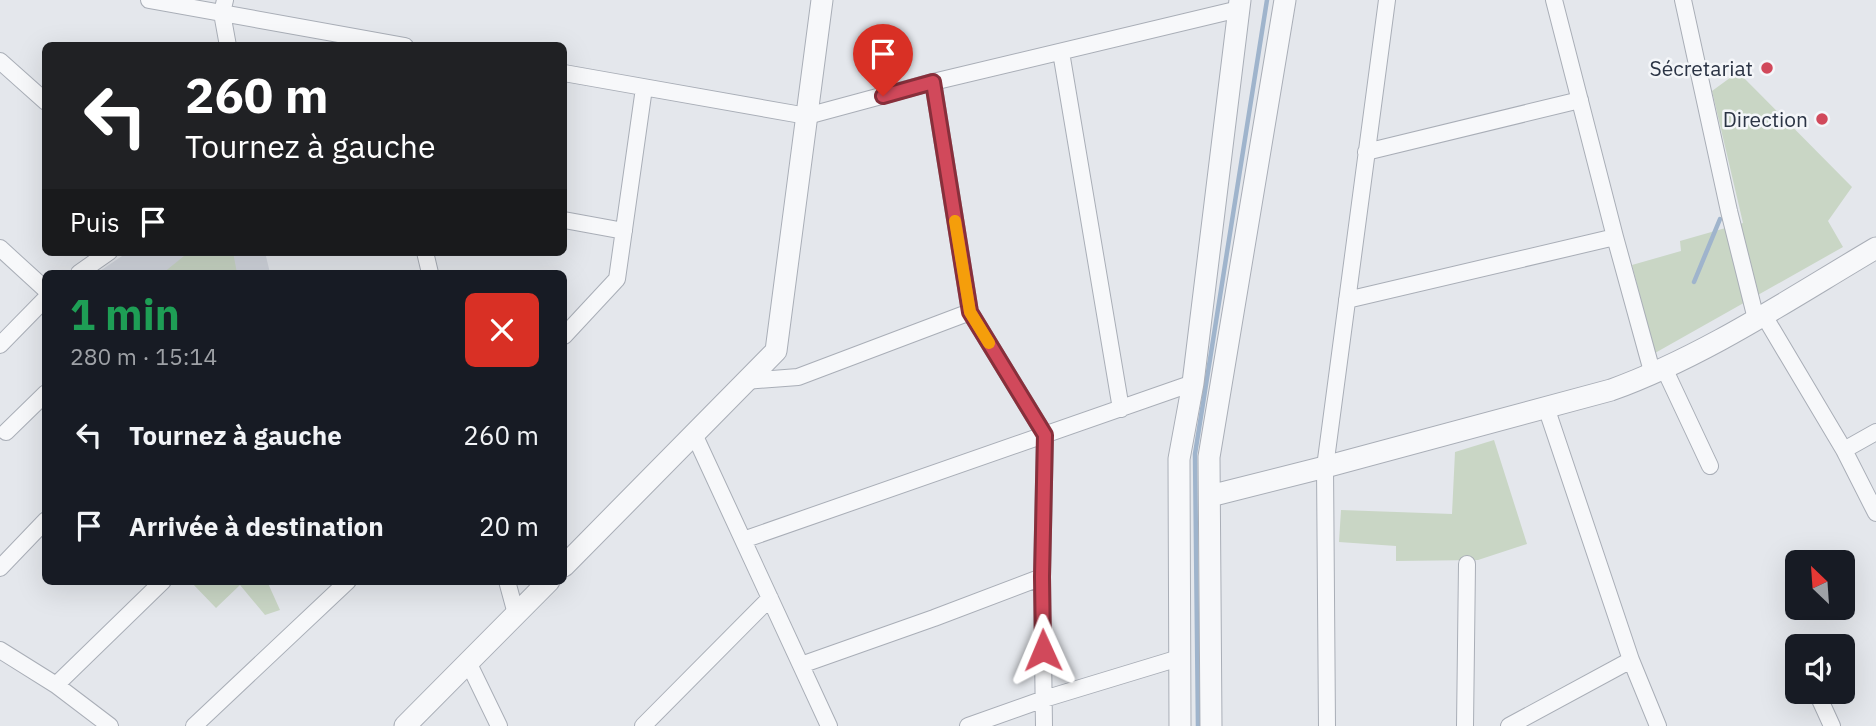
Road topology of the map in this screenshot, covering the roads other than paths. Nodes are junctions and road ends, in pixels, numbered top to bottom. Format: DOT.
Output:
graph roads {
  1 [pos="149,0"];
  2 [pos="822,0"];
  3 [pos="1387,0"];
  4 [pos="1554,0"];
  5 [pos="1683,0"];
  6 [pos="1288,1"];
  7 [pos="1239,4"];
  8 [pos="223,7"];
  9 [pos="227,42"];
  10 [pos="386,42"];
  11 [pos="1061,52"];
  12 [pos="0,61"];
  13 [pos="567,75"];
  14 [pos="933,82"];
  15 [pos="644,88"];
  16 [pos="42,98"];
  17 [pos="1580,100"];
  18 [pos="807,116"];
  19 [pos="1366,152"];
  20 [pos="567,221"];
  21 [pos="624,231"];
  22 [pos="1615,237"];
  23 [pos="0,248"];
  24 [pos="1876,248"];
  25 [pos="103,256"];
  26 [pos="83,270"];
  27 [pos="42,286"];
  28 [pos="1347,300"];
  29 [pos="42,302"];
  30 [pos="970,312"];
  31 [pos="1759,317"];
  32 [pos="567,333"];
  33 [pos="0,345"];
  34 [pos="1658,371"];
  35 [pos="745,381"];
  36 [pos="1194,383"];
  37 [pos="42,397"];
  38 [pos="1546,407"];
  39 [pos="1121,408"];
  40 [pos="6,432"];
  41 [pos="1876,432"];
  42 [pos="694,434"];
  43 [pos="1045,435"];
  44 [pos="1844,450"];
  45 [pos="1710,466"];
  46 [pos="1325,467"];
  47 [pos="1210,496"];
  48 [pos="1876,513"];
  49 [pos="42,524"];
  50 [pos="743,540"];
  51 [pos="567,563"];
  52 [pos="1468,564"];
  53 [pos="0,568"];
  54 [pos="1042,577"];
  55 [pos="159,585"];
  56 [pos="344,585"];
  57 [pos="508,585"];
  58 [pos="545,585"];
  59 [pos="770,598"];
  60 [pos="516,614"];
  61 [pos="0,650"];
  62 [pos="1179,658"];
  63 [pos="1631,660"];
  64 [pos="468,662"];
  65 [pos="801,665"];
  66 [pos="56,685"];
  67 [pos="1044,699"];
  68 [pos="1821,704"];
  69 [pos="110,726"];
  70 [pos="194,726"];
  71 [pos="405,726"];
  72 [pos="499,726"];
  73 [pos="643,726"];
  74 [pos="829,726"];
  75 [pos="968,726"];
  76 [pos="1044,726"];
  77 [pos="1180,726"];
  78 [pos="1211,726"];
  79 [pos="1327,726"];
  80 [pos="1465,726"];
  81 [pos="1509,726"];
  82 [pos="1658,726"];
  83 [pos="1832,726"];
  1 -- 8 [label="street"];
  2 -- 18 [label="street"];
  3 -- 19 [label="street"];
  4 -- 17 [label="street"];
  5 -- 31 [label="street"];
  6 -- 47 [label="street"];
  7 -- 11 [label="street"];
  7 -- 36 [label="street"];
  8 -- 9 [label="street"];
  8 -- 10 [label="street"];
  11 -- 14 [label="street"];
  11 -- 39 [label="street"];
  12 -- 16 [label="street"];
  13 -- 15 [label="street"];
  14 -- 18 [label="street"];
  14 -- 30 [label="street"];
  15 -- 18 [label="street"];
  15 -- 21 [label="street"];
  17 -- 19 [label="street"];
  17 -- 22 [label="street"];
  18 -- 35 [label="street"];
  19 -- 28 [label="street"];
  20 -- 21 [label="street"];
  21 -- 32 [label="street"];
  22 -- 28 [label="street"];
  22 -- 34 [label="street"];
  23 -- 27 [label="street"];
  24 -- 31 [label="street"];
  25 -- 26 [label="street"];
  28 -- 46 [label="street"];
  29 -- 33 [label="street"];
  30 -- 35 [label="street"];
  30 -- 43 [label="street"];
  31 -- 34 [label="street"];
  31 -- 44 [label="street"];
  34 -- 38 [label="street"];
  34 -- 45 [label="street"];
  35 -- 42 [label="street"];
  36 -- 39 [label="street"];
  36 -- 62 [label="street"];
  37 -- 40 [label="street"];
  38 -- 46 [label="street"];
  38 -- 63 [label="street"];
  39 -- 43 [label="street"];
  41 -- 44 [label="street"];
  42 -- 50 [label="street"];
  42 -- 51 [label="street"];
  43 -- 50 [label="street"];
  43 -- 54 [label="street"];
  44 -- 48 [label="street"];
  46 -- 47 [label="street"];
  46 -- 79 [label="street"];
  47 -- 78 [label="street"];
  49 -- 53 [label="street"];
  50 -- 59 [label="street"];
  52 -- 80 [label="street"];
  54 -- 65 [label="street"];
  54 -- 67 [label="street"];
  55 -- 66 [label="street"];
  56 -- 70 [label="street"];
  57 -- 60 [label="street"];
  58 -- 60 [label="street"];
  59 -- 65 [label="street"];
  59 -- 73 [label="street"];
  60 -- 64 [label="street"];
  61 -- 66 [label="street"];
  62 -- 67 [label="street"];
  62 -- 77 [label="street"];
  63 -- 81 [label="street"];
  63 -- 82 [label="street"];
  64 -- 71 [label="street"];
  64 -- 72 [label="street"];
  65 -- 74 [label="street"];
  66 -- 69 [label="street"];
  67 -- 75 [label="street"];
  67 -- 76 [label="street"];
  68 -- 83 [label="street"];
}
